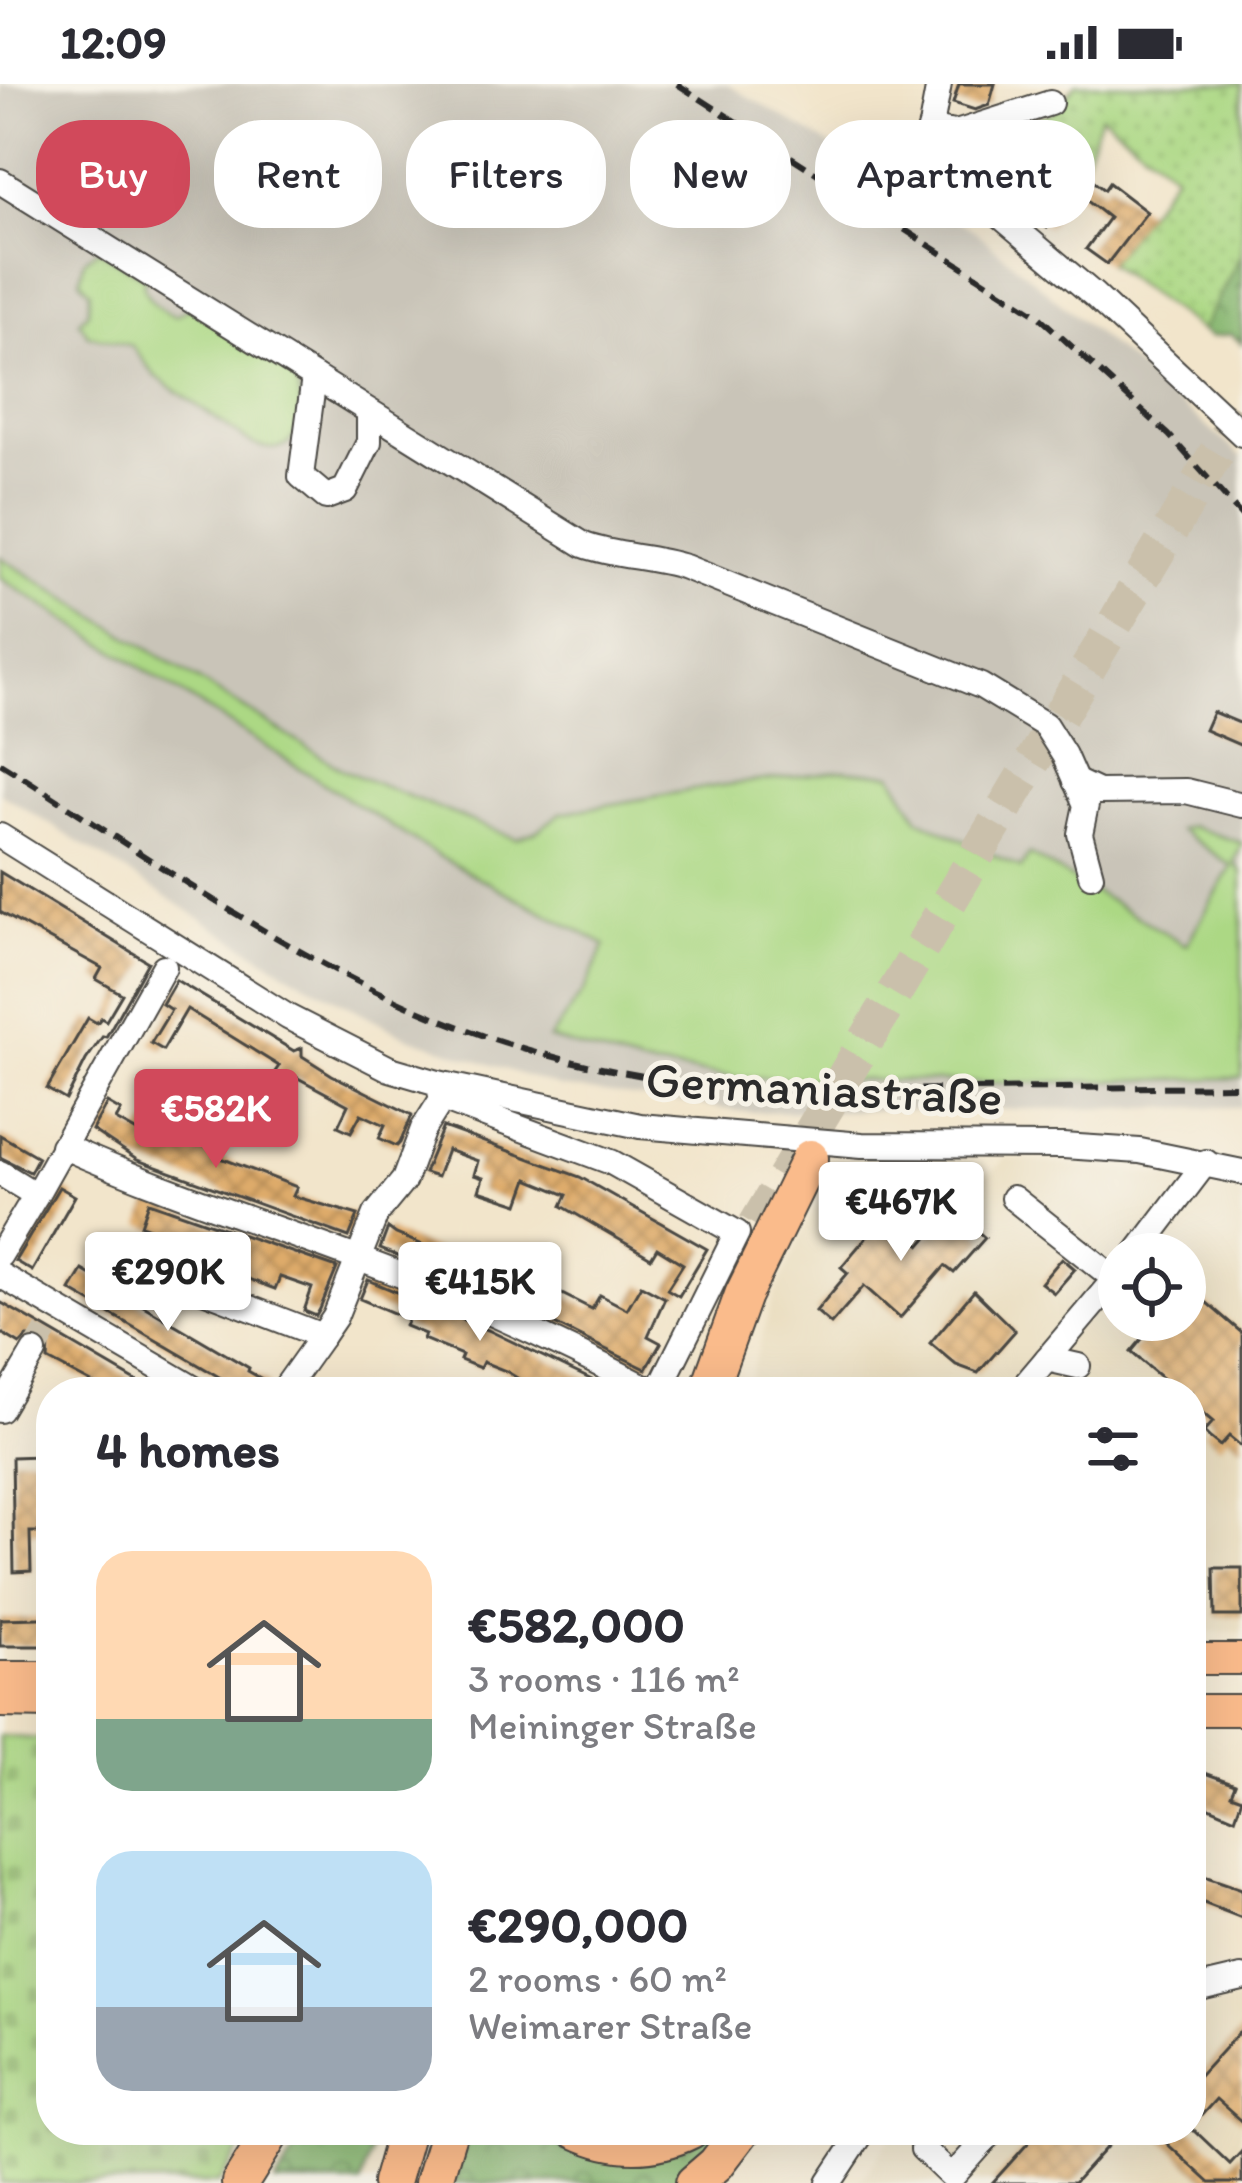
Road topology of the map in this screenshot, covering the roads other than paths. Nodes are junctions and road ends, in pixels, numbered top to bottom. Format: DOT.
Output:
graph roads {
  1 [pos="939,84"];
  2 [pos="1050,104"];
  3 [pos="933,120"];
  4 [pos="998,120"];
  5 [pos="0,182"];
  6 [pos="1015,228"];
  7 [pos="314,377"];
  8 [pos="369,412"];
  9 [pos="1242,434"];
  10 [pos="1075,781"];
  11 [pos="1242,805"];
  12 [pos="2,843"];
  13 [pos="1090,875"];
  14 [pos="164,967"];
  15 [pos="440,1091"];
  16 [pos="62,1146"];
  17 [pos="810,1158"];
  18 [pos="1206,1162"];
  19 [pos="1242,1172"];
  20 [pos="0,1173"];
  21 [pos="35,1195"];
  22 [pos="1013,1198"];
  23 [pos="1152,1233"];
  24 [pos="0,1256"];
  25 [pos="358,1259"];
  26 [pos="1098,1262"];
  27 [pos="0,1275"];
  28 [pos="185,1283"];
  29 [pos="1098,1299"];
  30 [pos="47,1331"];
  31 [pos="322,1336"];
  32 [pos="1047,1359"];
  33 [pos="1078,1366"];
  34 [pos="162,1377"];
  35 [pos="293,1377"];
  36 [pos="626,1377"];
  37 [pos="664,1377"];
  38 [pos="713,1377"];
  39 [pos="1032,1377"];
  40 [pos="0,1410"];
  41 [pos="1206,1659"];
  42 [pos="1242,1659"];
  43 [pos="36,1677"];
  44 [pos="0,1678"];
  45 [pos="0,1702"];
  46 [pos="36,1703"];
  47 [pos="1206,1710"];
  48 [pos="1242,1710"];
  49 [pos="1242,1978"];
  50 [pos="1206,1986"];
  51 [pos="264,2145"];
  52 [pos="285,2145"];
  53 [pos="402,2145"];
  54 [pos="444,2145"];
  55 [pos="731,2145"];
  56 [pos="854,2145"];
  57 [pos="870,2145"];
  58 [pos="923,2145"];
  59 [pos="981,2145"];
  60 [pos="877,2156"];
  61 [pos="240,2183"];
  62 [pos="262,2183"];
  63 [pos="391,2183"];
  64 [pos="433,2183"];
  65 [pos="694,2183"];
  66 [pos="829,2183"];
  1 -- 3 [label="street"];
  2 -- 4 [label="street"];
  5 -- 7 [label="street"];
  6 -- 9 [label="street"];
  7 -- 8 [label="street"];
  7 -- 8 [label="street"];
  8 -- 10 [label="street"];
  10 -- 11 [label="street"];
  10 -- 13 [label="street"];
  12 -- 15 [label="street, Germaniastraße"];
  14 -- 16 [label="street"];
  15 -- 18 [label="street, Germaniastraße"];
  15 -- 25 [label="street"];
  15 -- 37 [label="street, Germaniastraße"];
  16 -- 21 [label="street"];
  16 -- 25 [label="street"];
  17 -- 38 [label="highway"];
  18 -- 19 [label="street, Germaniastraße"];
  18 -- 23 [label="street"];
  20 -- 21 [label="street"];
  21 -- 24 [label="street"];
  22 -- 26 [label="street"];
  25 -- 31 [label="street"];
  25 -- 36 [label="street"];
  27 -- 30 [label="street"];
  28 -- 31 [label="street"];
  29 -- 32 [label="street"];
  30 -- 34 [label="street"];
  30 -- 40 [label="street"];
  31 -- 35 [label="street"];
  32 -- 33 [label="street"];
  32 -- 39 [label="street"];
  41 -- 42 [label="main road"];
  43 -- 44 [label="main road"];
  45 -- 46 [label="main road"];
  47 -- 48 [label="main road"];
  49 -- 50 [label="street"];
  51 -- 61 [label="highway"];
  52 -- 62 [label="highway"];
  53 -- 63 [label="highway"];
  54 -- 64 [label="highway"];
  55 -- 65 [label="highway"];
  56 -- 66 [label="street"];
  57 -- 60 [label="street"];
  58 -- 59 [label="street"];
}
